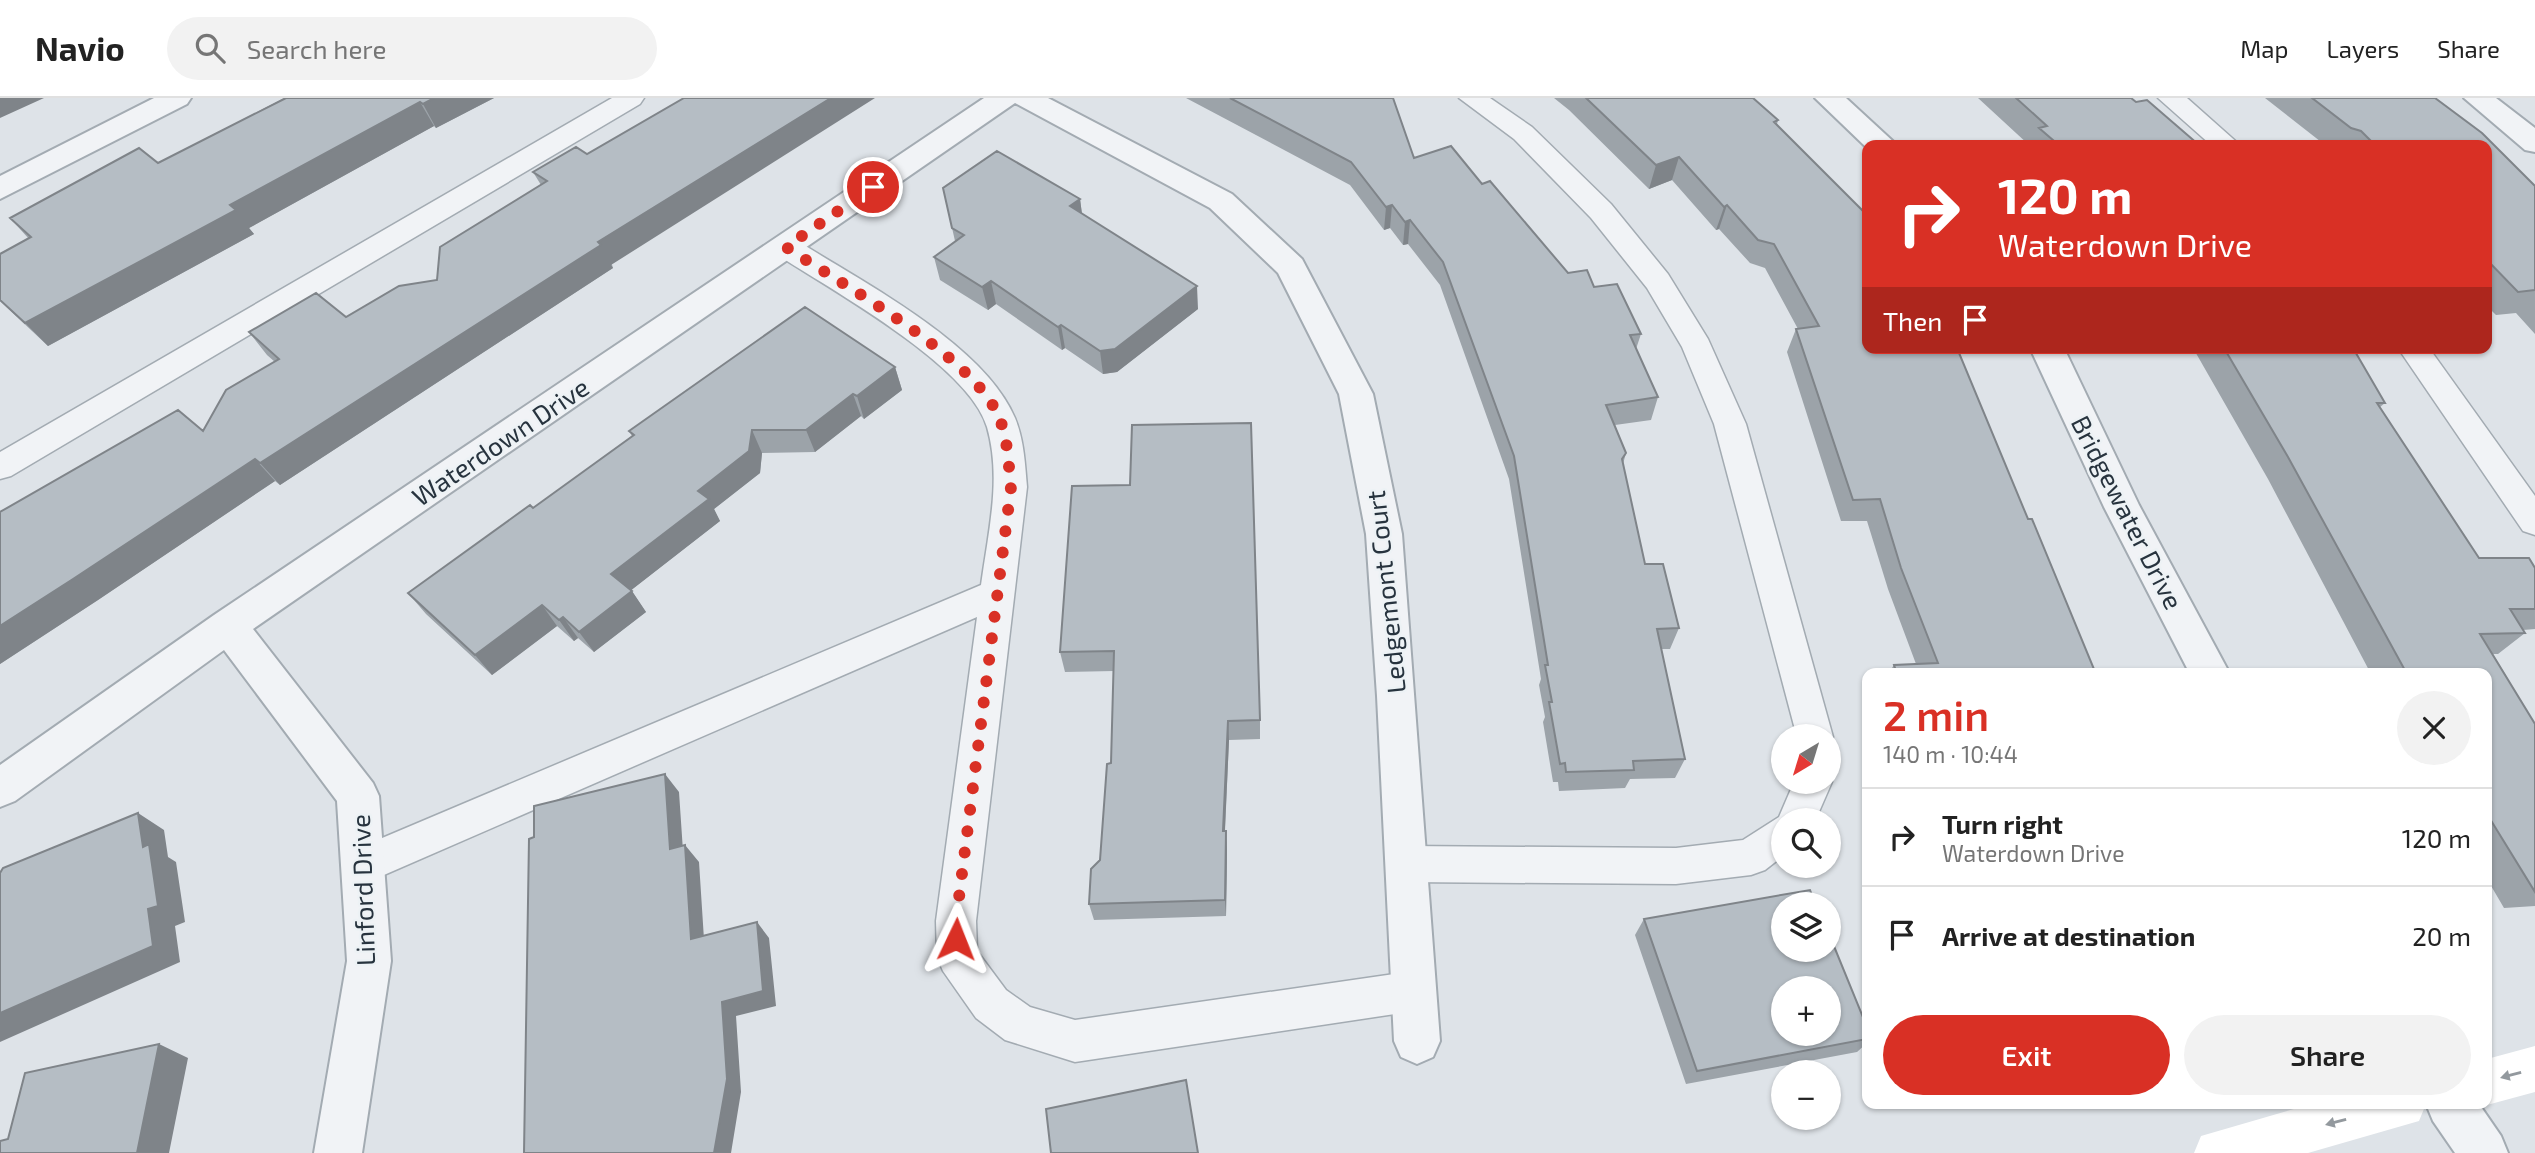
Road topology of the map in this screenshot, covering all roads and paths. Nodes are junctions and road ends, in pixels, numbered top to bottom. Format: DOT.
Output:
graph roads {
  1 [pos="177,98"];
  2 [pos="631,98"];
  3 [pos="1004,98"];
  4 [pos="1026,98"];
  5 [pos="1472,98"];
  6 [pos="1829,98"];
  7 [pos="2171,98"];
  8 [pos="2478,98"];
  9 [pos="1876,140"];
  10 [pos="2221,140"];
  11 [pos="2535,143"];
  12 [pos="0,188"];
  13 [pos="786,247"];
  14 [pos="2050,354"];
  15 [pos="2417,354"];
  16 [pos="0,467"];
  17 [pos="2535,522"];
  18 [pos="996,594"];
  19 [pos="228,626"];
  20 [pos="2207,668"];
  21 [pos="1811,724"];
  22 [pos="0,788"];
  23 [pos="1771,843"];
  24 [pos="1407,864"];
  25 [pos="362,865"];
  26 [pos="1415,991"];
  27 [pos="1417,1041"];
  28 [pos="2535,1069"];
  29 [pos="2492,1081"];
  30 [pos="2383,1109"];
  31 [pos="2454,1109"];
  32 [pos="338,1153"];
  33 [pos="2218,1153"];
  34 [pos="2484,1153"];
  1 -- 12 [label="street"];
  2 -- 16 [label="lane"];
  3 -- 13 [label="street, Waterdown Drive"];
  4 -- 24 [label="street, Ledgemont Court"];
  5 -- 21 [label="lane"];
  6 -- 9 [label="street"];
  7 -- 10 [label="lane"];
  8 -- 11 [label="street"];
  13 -- 18 [label="lane"];
  13 -- 19 [label="street, Waterdown Drive"];
  14 -- 20 [label="street, Bridgewater Drive"];
  15 -- 17 [label="lane"];
  18 -- 25 [label="lane"];
  18 -- 26 [label="lane"];
  19 -- 22 [label="street, Waterdown Drive"];
  19 -- 25 [label="street, Linford Drive"];
  23 -- 24 [label="lane"];
  24 -- 26 [label="street, Ledgemont Court"];
  25 -- 32 [label="street, Linford Drive"];
  26 -- 27 [label="street, Ledgemont Court"];
  28 -- 29 [label="main road, one-way"];
  30 -- 33 [label="main road, one-way"];
  31 -- 34 [label="street"];
}
